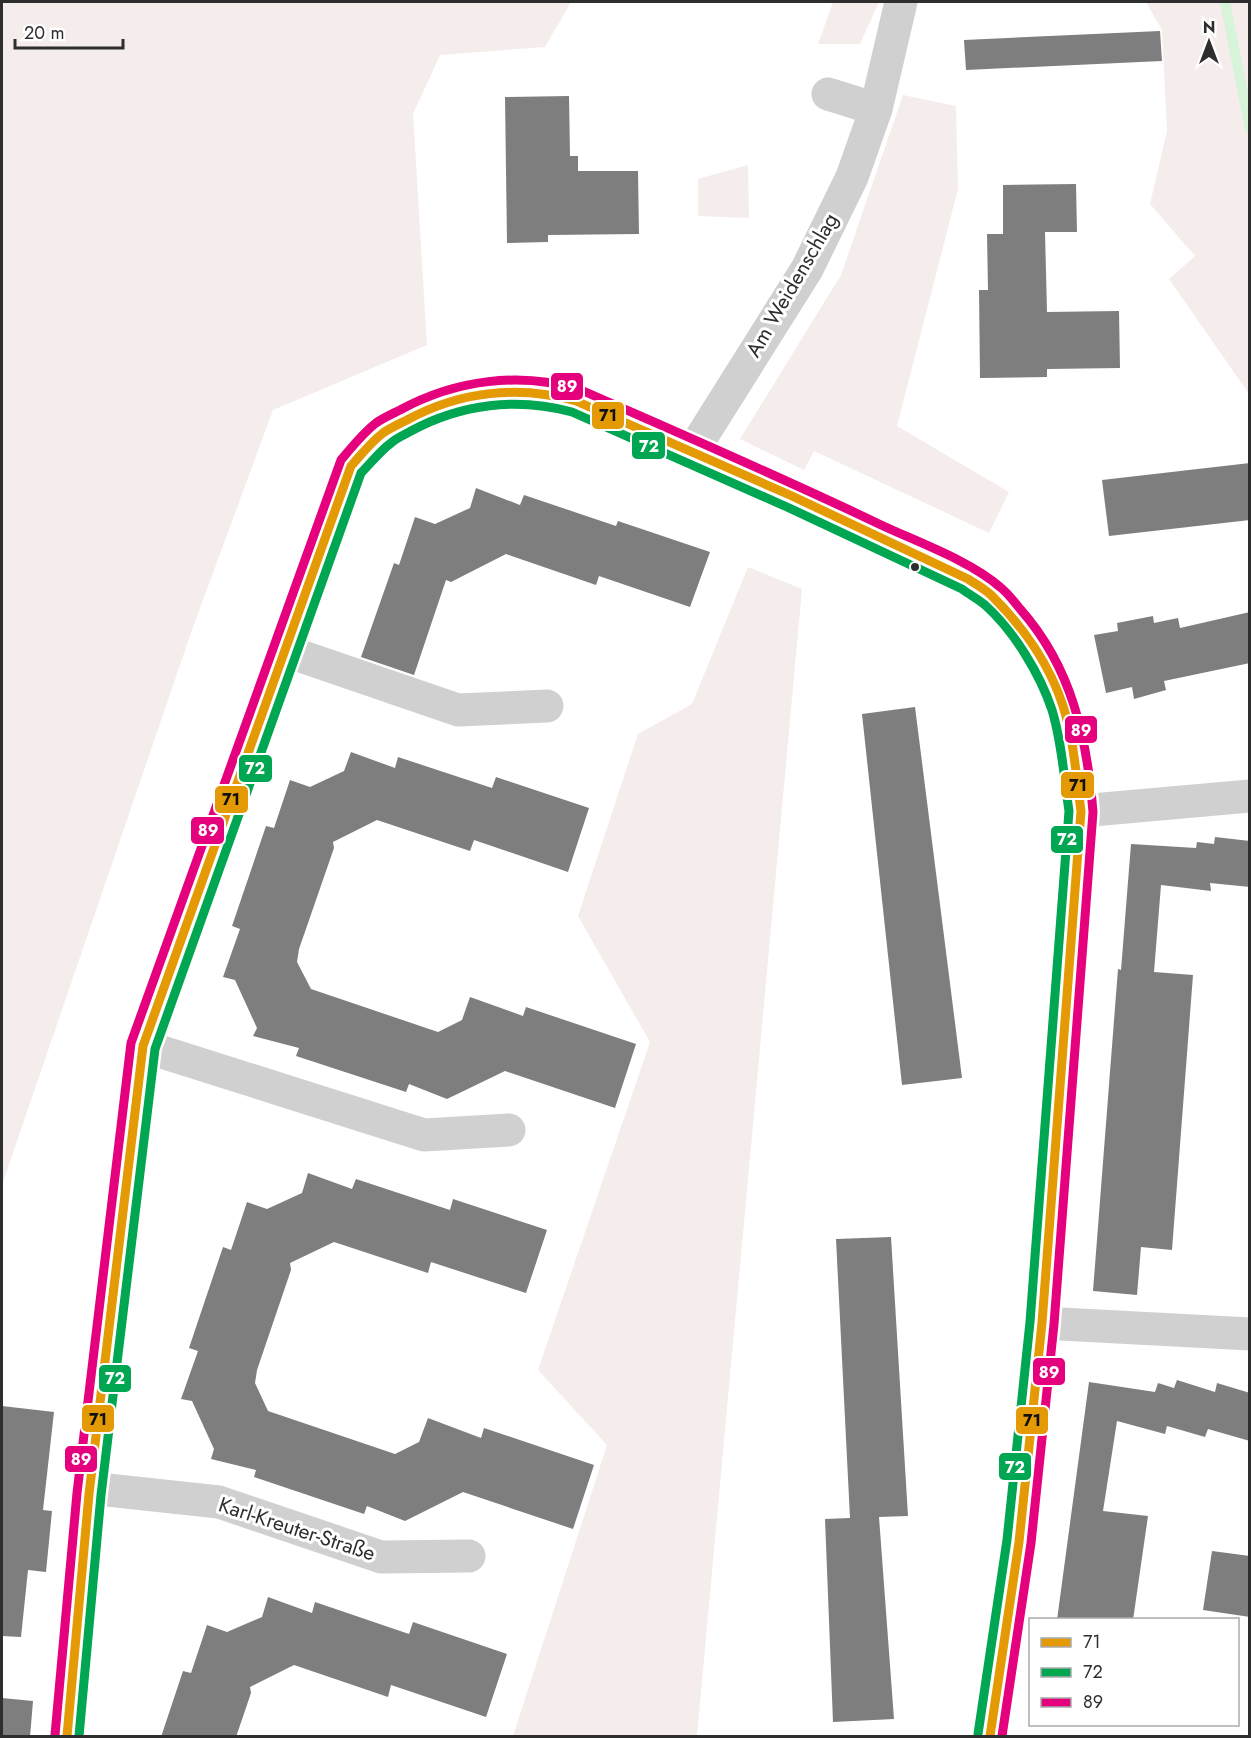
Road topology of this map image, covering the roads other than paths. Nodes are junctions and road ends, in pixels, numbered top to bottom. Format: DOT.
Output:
graph roads {
  1 [pos="902,2"];
  2 [pos="828,94"];
  3 [pos="880,95"];
  4 [pos="692,452"];
  5 [pos="283,650"];
  6 [pos="547,706"];
  7 [pos="1250,796"];
  8 [pos="1081,811"];
  9 [pos="143,1046"];
  10 [pos="509,1130"];
  11 [pos="1042,1323"];
  12 [pos="1250,1334"];
  13 [pos="89,1488"];
  14 [pos="469,1556"];
  15 [pos="67,1737"];
  16 [pos="990,1737"];
  1 -- 3 [label="street, Am Weidenschlag"];
  2 -- 3 [label="street"];
  3 -- 4 [label="street, Am Weidenschlag"];
  4 -- 5 [label="street"];
  4 -- 8 [label="street"];
  5 -- 6 [label="street"];
  5 -- 9 [label="street"];
  7 -- 8 [label="street"];
  8 -- 11 [label="street"];
  9 -- 10 [label="street"];
  9 -- 13 [label="street"];
  11 -- 12 [label="street"];
  11 -- 16 [label="street"];
  13 -- 14 [label="street, Karl-Kreuter-Straße"];
  13 -- 15 [label="street"];
}
